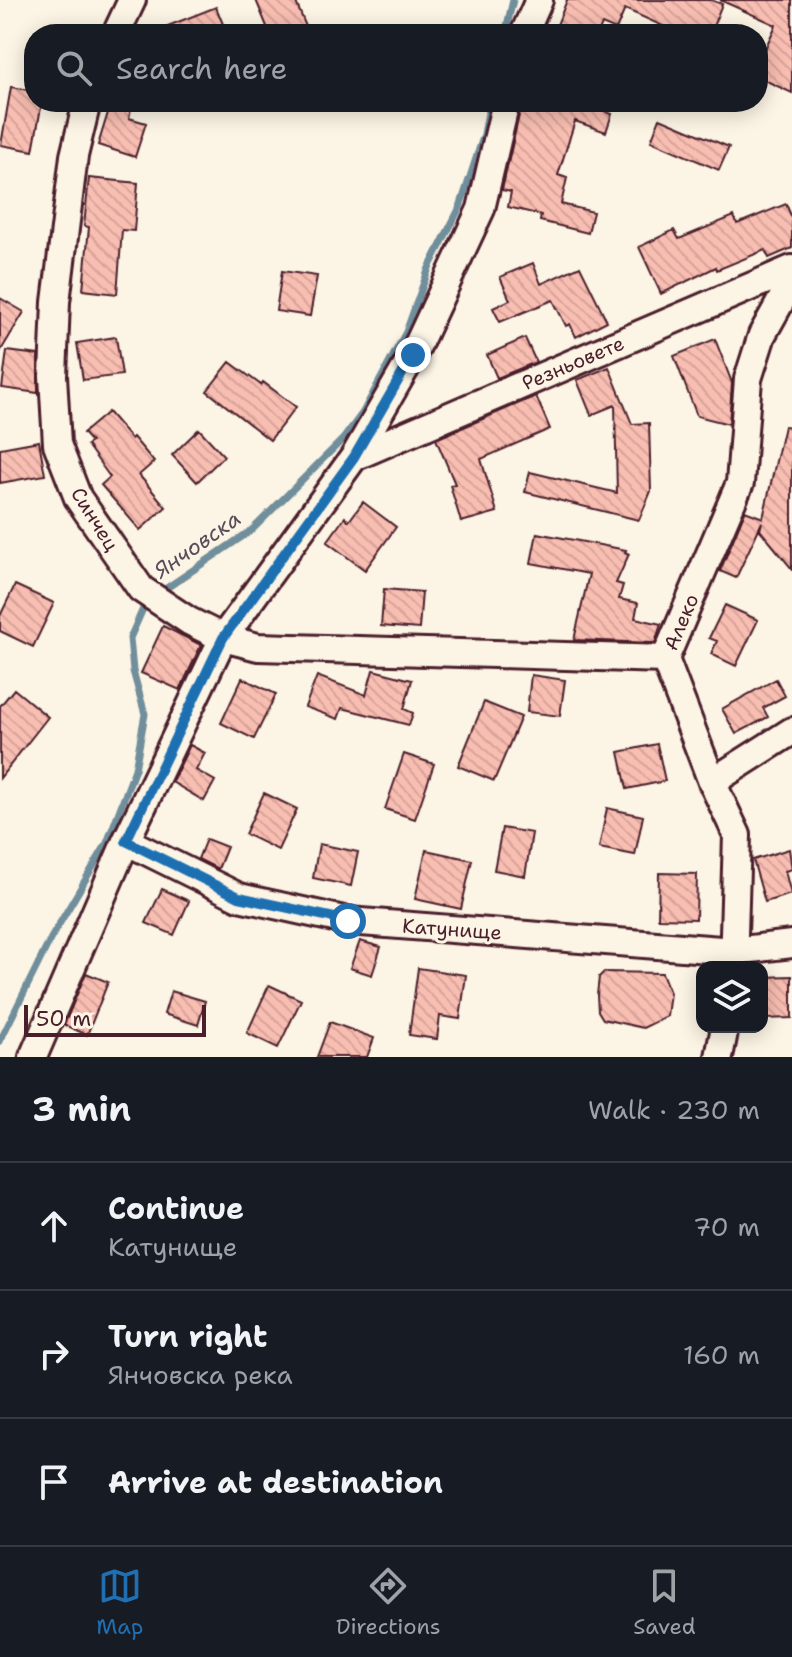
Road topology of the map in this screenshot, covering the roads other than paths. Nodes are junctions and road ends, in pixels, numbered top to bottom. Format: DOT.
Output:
graph roads {
  1 [pos="132,0"];
  2 [pos="539,0"];
  3 [pos="121,24"];
  4 [pos="528,24"];
  5 [pos="85,112"];
  6 [pos="504,112"];
  7 [pos="792,269"];
  8 [pos="792,281"];
  9 [pos="354,457"];
  10 [pos="223,638"];
  11 [pos="665,659"];
  12 [pos="792,731"];
  13 [pos="712,782"];
  14 [pos="126,841"];
  15 [pos="792,944"];
  16 [pos="734,959"];
  17 [pos="724,1033"];
  18 [pos="33,1057"];
  19 [pos="719,1057"];
  1 -- 3 [label="street"];
  2 -- 4 [label="street"];
  5 -- 10 [label="street, Синчец"];
  6 -- 9 [label="street"];
  7 -- 9 [label="street, Резньовете"];
  8 -- 11 [label="street, Алеко"];
  9 -- 10 [label="street"];
  10 -- 11 [label="street, Синчец"];
  10 -- 14 [label="street"];
  11 -- 13 [label="street, Алеко"];
  12 -- 13 [label="street"];
  13 -- 16 [label="street, Алеко"];
  14 -- 16 [label="street, Катунище"];
  14 -- 18 [label="street"];
  15 -- 16 [label="street, Катунище"];
  17 -- 19 [label="street"];
}
